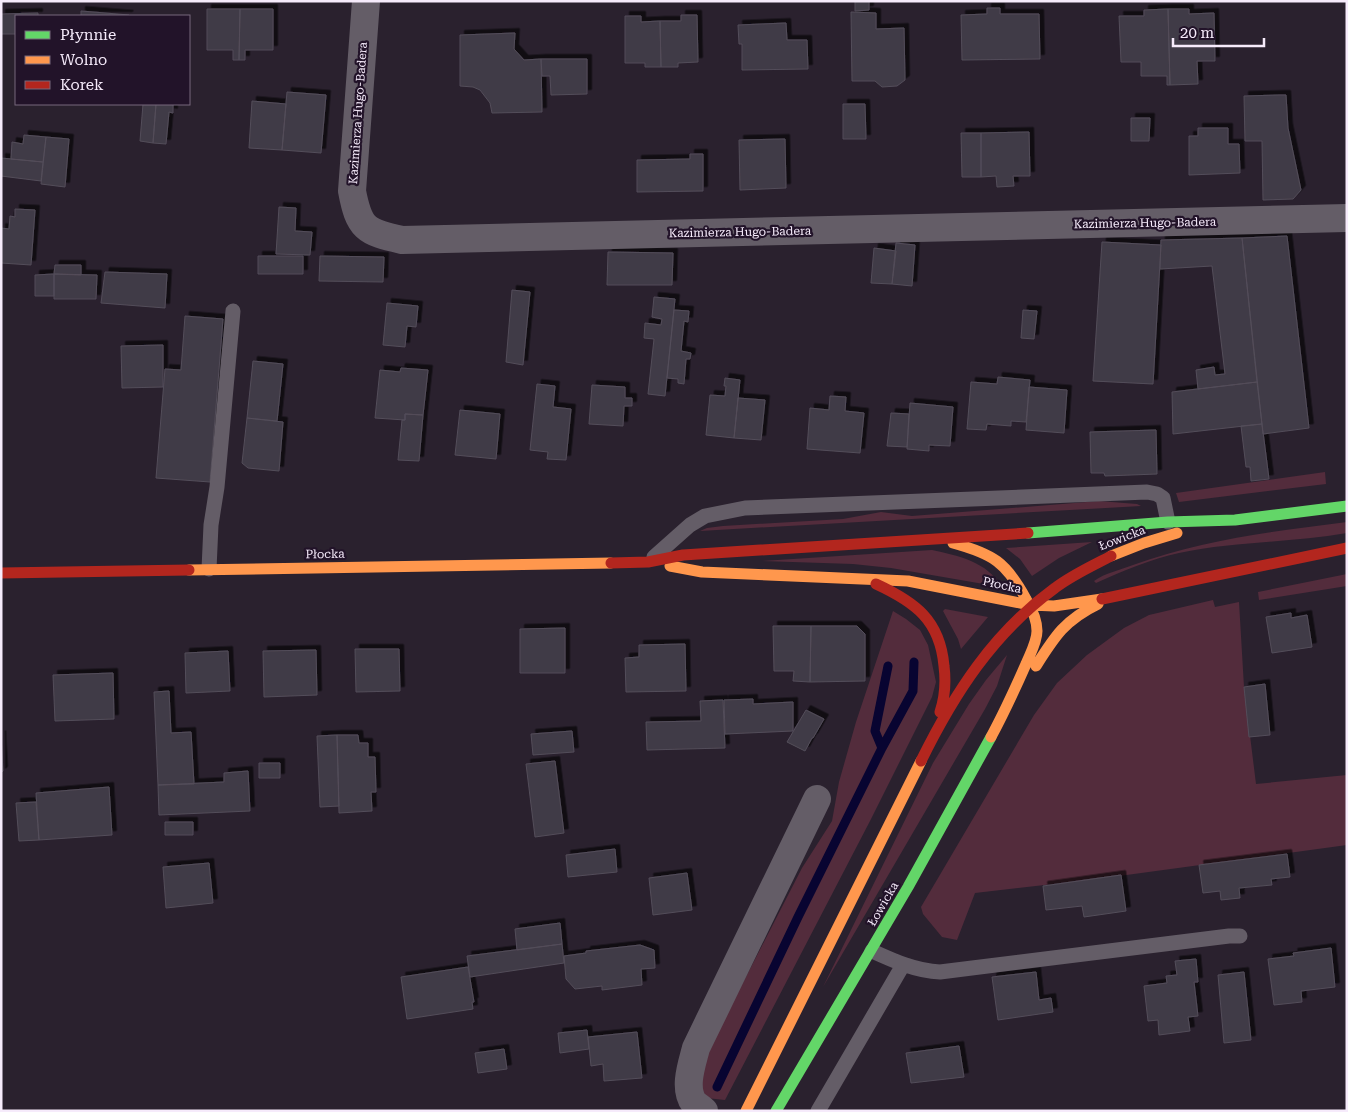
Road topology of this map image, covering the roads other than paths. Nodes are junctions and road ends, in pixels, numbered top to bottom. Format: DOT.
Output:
graph roads {
  1 [pos="366,1"];
  2 [pos="1347,218"];
  3 [pos="233,311"];
  4 [pos="1347,506"];
  5 [pos="1235,520"];
  6 [pos="1168,522"];
  7 [pos="928,539"];
  8 [pos="1347,548"];
  9 [pos="648,562"];
  10 [pos="209,569"];
  11 [pos="1,573"];
  12 [pos="865,580"];
  13 [pos="1115,597"];
  14 [pos="1030,605"];
  15 [pos="1007,707"];
  16 [pos="930,742"];
  17 [pos="817,799"];
  18 [pos="1240,936"];
  19 [pos="872,951"];
  20 [pos="903,964"];
  21 [pos="704,1111"];
  22 [pos="746,1111"];
  23 [pos="776,1111"];
  24 [pos="818,1111"];
  1 -- 2 [label="street, Kazimierza Hugo-Badera"];
  3 -- 10 [label="lane"];
  4 -- 5 [label="street, Płocka"];
  5 -- 6 [label="street, Płocka"];
  5 -- 14 [label="street, Łowicka"];
  6 -- 7 [label="street, Płocka"];
  6 -- 9 [label="lane"];
  7 -- 9 [label="street, Płocka"];
  7 -- 14 [label="street, Łowicka"];
  8 -- 13 [label="street, Płocka"];
  9 -- 10 [label="street, Płocka"];
  9 -- 12 [label="street, Płocka"];
  10 -- 11 [label="street, Płocka"];
  12 -- 14 [label="street, Płocka"];
  12 -- 16 [label="street, Łowicka"];
  13 -- 14 [label="street, Płocka"];
  13 -- 15 [label="street, Łowicka"];
  14 -- 15 [label="street, Łowicka"];
  14 -- 16 [label="street, Łowicka"];
  15 -- 19 [label="street, Łowicka"];
  16 -- 22 [label="street, Łowicka"];
  17 -- 21 [label="street"];
  18 -- 20 [label="lane"];
  19 -- 20 [label="lane"];
  19 -- 23 [label="street, Łowicka"];
  20 -- 24 [label="lane"];
}
